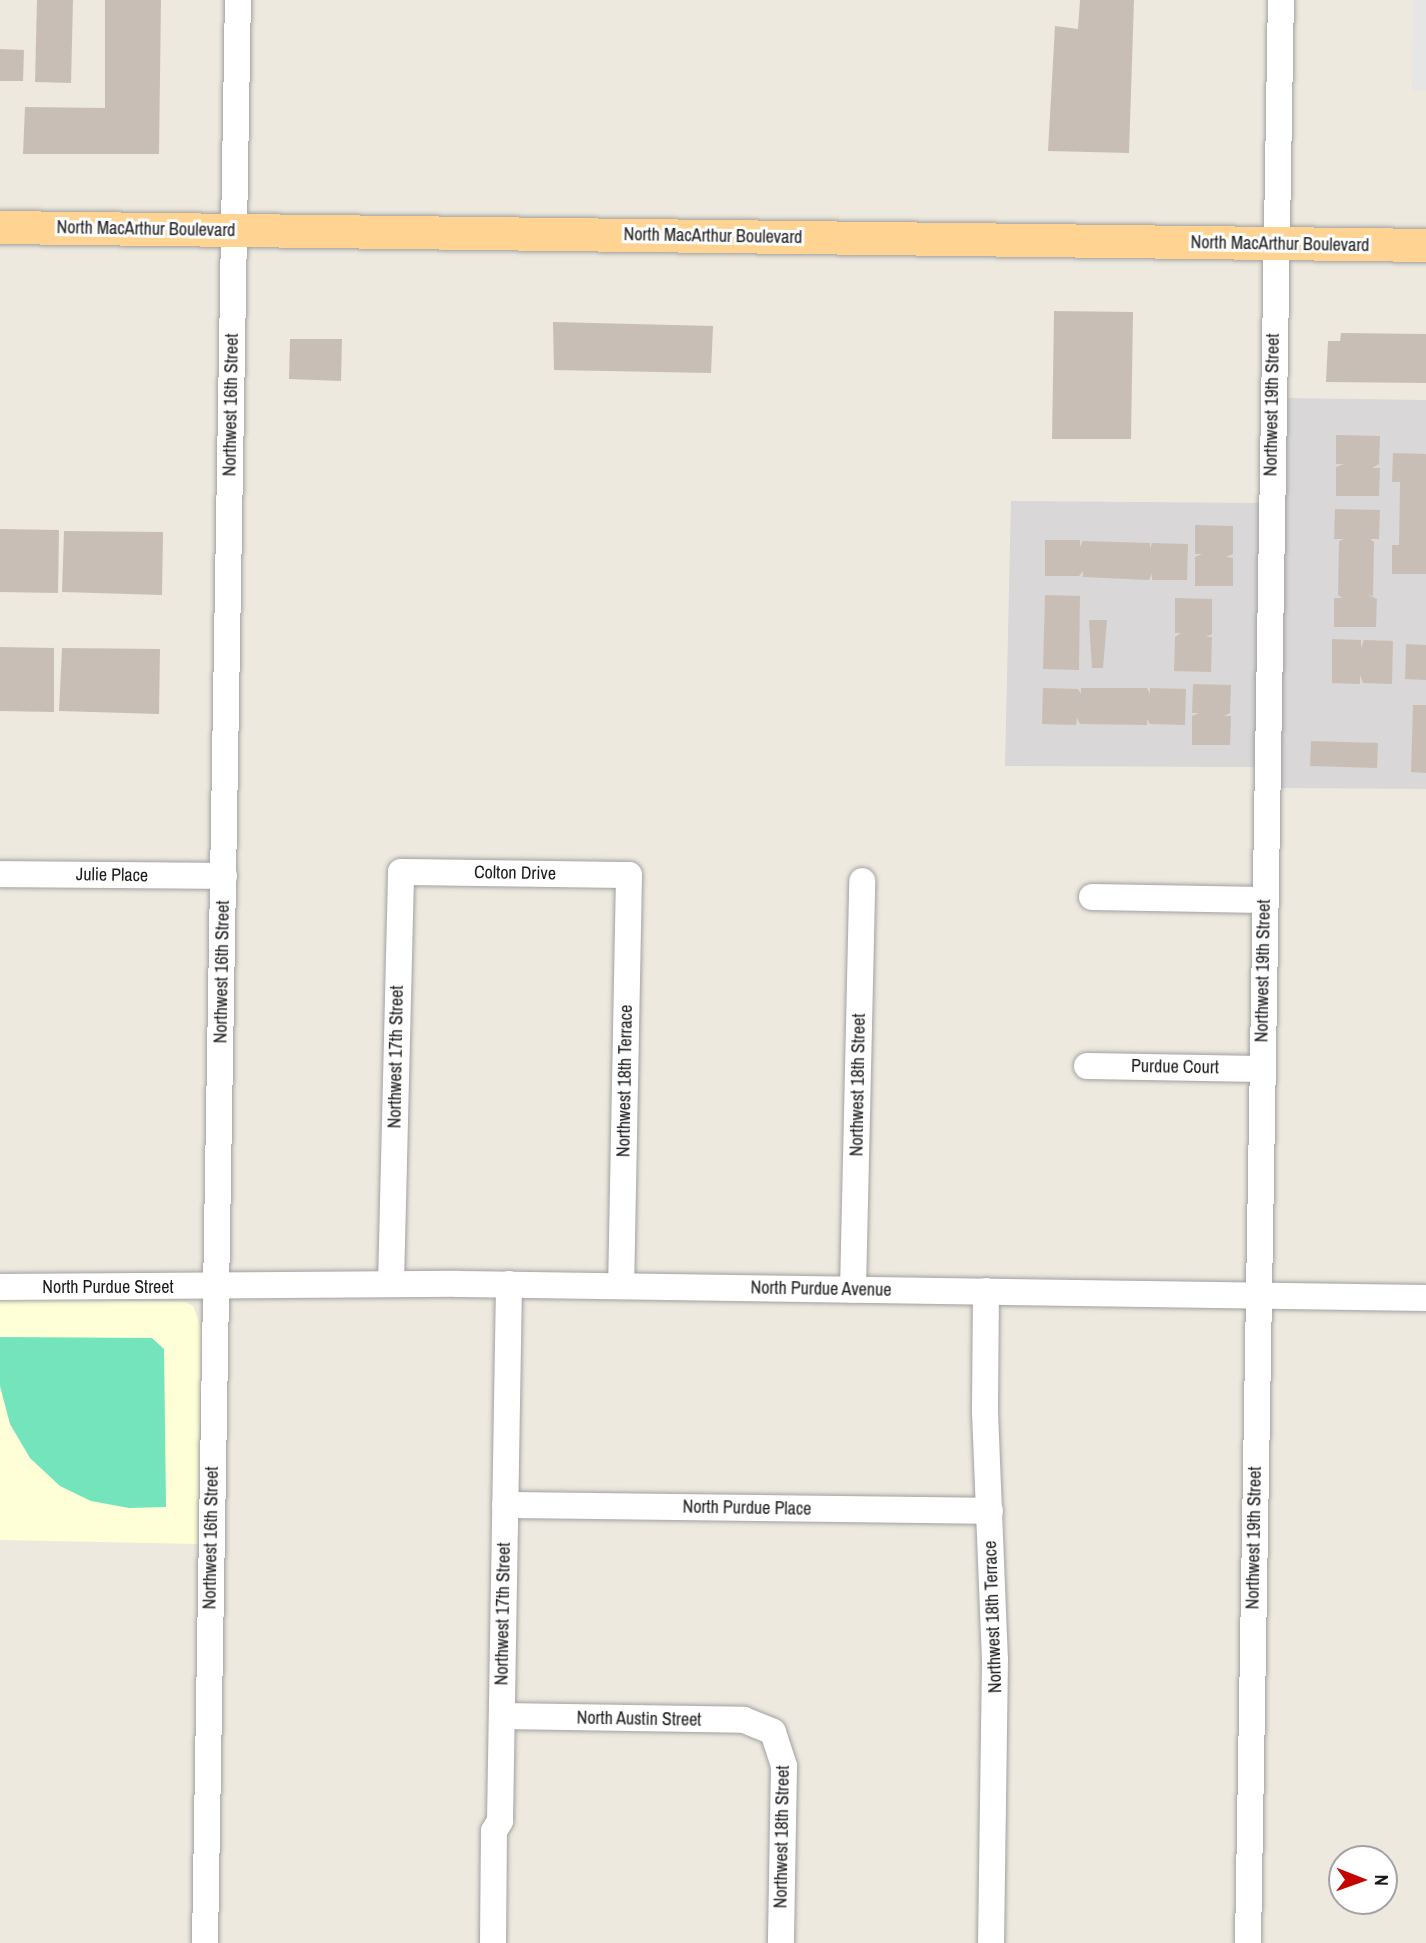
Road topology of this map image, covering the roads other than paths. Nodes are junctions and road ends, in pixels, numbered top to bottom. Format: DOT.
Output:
graph roads {
  1 [pos="237,0"];
  2 [pos="1281,0"];
  3 [pos="0,227"];
  4 [pos="233,230"];
  5 [pos="1274,243"];
  6 [pos="1426,245"];
  7 [pos="401,872"];
  8 [pos="0,874"];
  9 [pos="629,875"];
  10 [pos="224,876"];
  11 [pos="862,881"];
  12 [pos="1092,897"];
  13 [pos="1264,900"];
  14 [pos="1087,1066"];
  15 [pos="1262,1069"];
  16 [pos="391,1284"];
  17 [pos="509,1284"];
  18 [pos="216,1286"];
  19 [pos="621,1286"];
  20 [pos="0,1287"];
  21 [pos="853,1290"];
  22 [pos="986,1291"];
  23 [pos="1258,1295"];
  24 [pos="1426,1298"];
  25 [pos="505,1505"];
  26 [pos="989,1511"];
  27 [pos="502,1716"];
  28 [pos="774,1732"];
  29 [pos="205,1943"];
  30 [pos="493,1943"];
  31 [pos="781,1943"];
  32 [pos="991,1943"];
  33 [pos="1248,1943"];
  1 -- 4 [label="street, Northwest 16th Street"];
  2 -- 5 [label="street, Northwest 19th Street"];
  3 -- 4 [label="main road, North MacArthur Boulevard"];
  4 -- 5 [label="main road, North MacArthur Boulevard"];
  4 -- 10 [label="street, Northwest 16th Street"];
  5 -- 6 [label="main road, North MacArthur Boulevard"];
  5 -- 13 [label="street, Northwest 19th Street"];
  7 -- 9 [label="street, Colton Drive"];
  7 -- 16 [label="street, Northwest 17th Street"];
  8 -- 10 [label="street, Julie Place"];
  9 -- 19 [label="street, Northwest 18th Terrace"];
  10 -- 18 [label="street, Northwest 16th Street"];
  11 -- 21 [label="street, Northwest 18th Street"];
  12 -- 13 [label="street"];
  13 -- 15 [label="street, Northwest 19th Street"];
  14 -- 15 [label="street, Purdue Court"];
  15 -- 23 [label="street, Northwest 19th Street"];
  16 -- 17 [label="street, North Purdue Avenue"];
  16 -- 18 [label="street, North Purdue Avenue"];
  17 -- 19 [label="street, North Purdue Avenue"];
  17 -- 25 [label="street, Northwest 17th Street"];
  18 -- 20 [label="street, North Purdue Street"];
  18 -- 29 [label="street, Northwest 16th Street"];
  19 -- 21 [label="street, North Purdue Avenue"];
  21 -- 22 [label="street, North Purdue Avenue"];
  22 -- 23 [label="street, North Purdue Avenue"];
  22 -- 26 [label="street, Northwest 18th Terrace"];
  23 -- 24 [label="street, North Purdue Avenue"];
  23 -- 33 [label="street, Northwest 19th Street"];
  25 -- 26 [label="street, North Purdue Place"];
  25 -- 27 [label="street, Northwest 17th Street"];
  26 -- 32 [label="street, Northwest 18th Terrace"];
  27 -- 28 [label="street, North Austin Street"];
  27 -- 30 [label="street, Northwest 17th Street"];
  28 -- 31 [label="street, Northwest 18th Street"];
}
